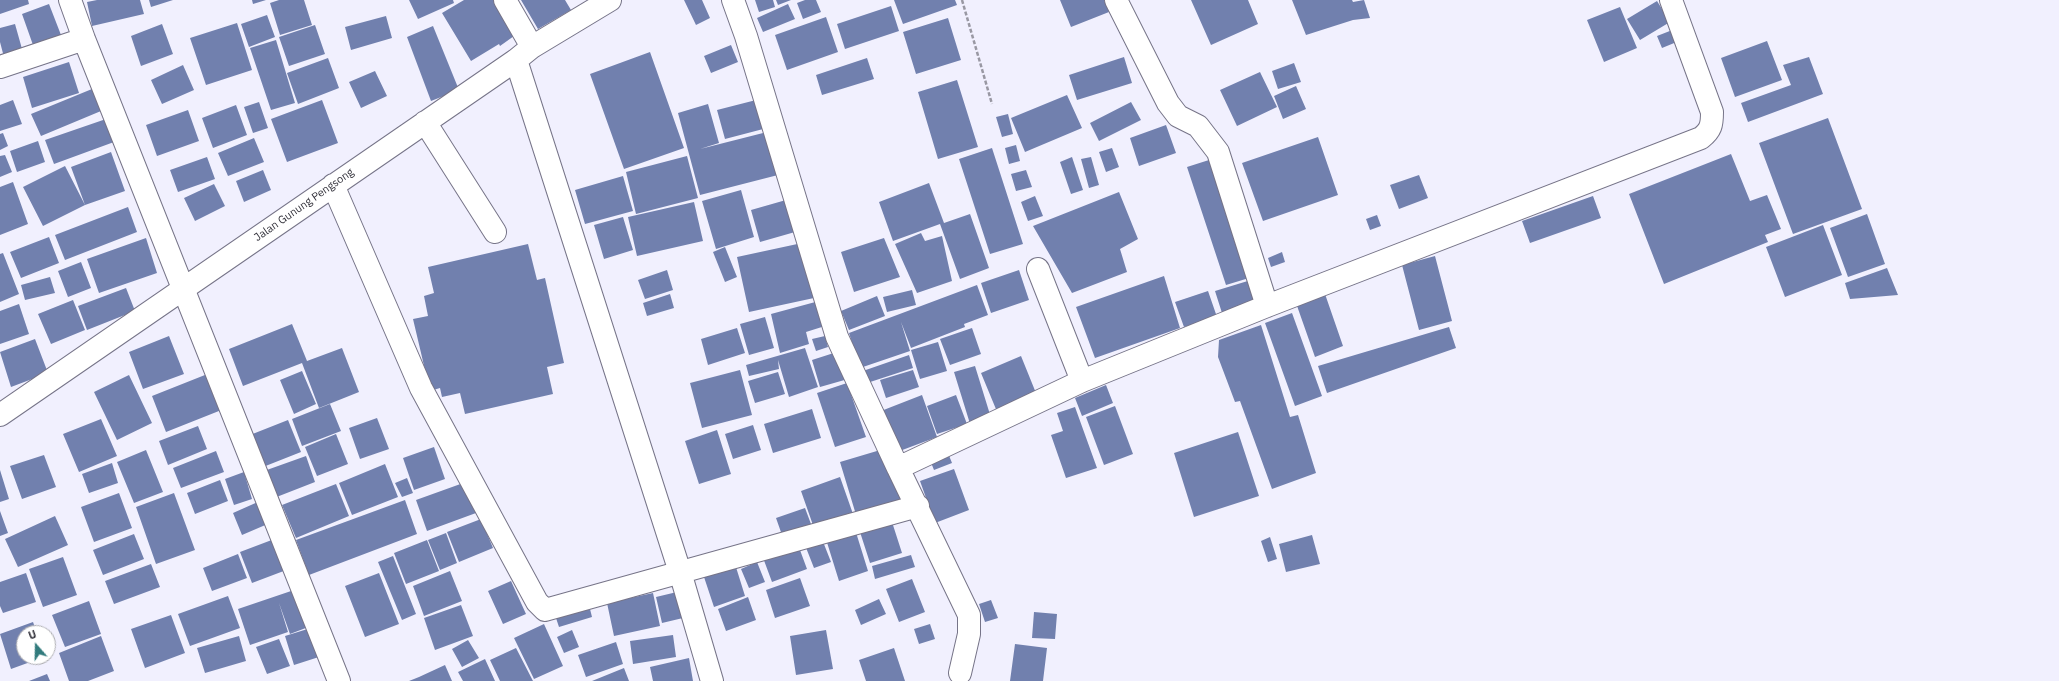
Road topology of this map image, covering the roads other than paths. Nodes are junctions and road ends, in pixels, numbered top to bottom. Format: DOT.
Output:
graph roads {
  1 [pos="70,0"];
  2 [pos="505,0"];
  3 [pos="610,0"];
  4 [pos="733,0"];
  5 [pos="1671,0"];
  6 [pos="1118,1"];
  7 [pos="84,39"];
  8 [pos="524,53"];
  9 [pos="0,67"];
  10 [pos="425,122"];
  11 [pos="333,185"];
  12 [pos="495,232"];
  13 [pos="1038,269"];
  14 [pos="184,289"];
  15 [pos="1267,306"];
  16 [pos="1082,381"];
  17 [pos="0,415"];
  18 [pos="898,468"];
  19 [pos="918,506"];
  20 [pos="680,572"];
  21 [pos="960,673"];
  22 [pos="339,681"];
  23 [pos="712,681"];
  1 -- 7 [label="street"];
  2 -- 8 [label="street"];
  3 -- 8 [label="street, Jalan Gunung Pengsong"];
  4 -- 18 [label="street"];
  5 -- 15 [label="street"];
  6 -- 15 [label="street"];
  7 -- 9 [label="street"];
  7 -- 14 [label="street"];
  8 -- 10 [label="street, Jalan Gunung Pengsong"];
  8 -- 20 [label="street"];
  10 -- 11 [label="street, Jalan Gunung Pengsong"];
  10 -- 12 [label="street"];
  11 -- 14 [label="street, Jalan Gunung Pengsong"];
  11 -- 20 [label="street"];
  13 -- 16 [label="street"];
  14 -- 17 [label="street, Jalan Gunung Pengsong"];
  14 -- 22 [label="street"];
  15 -- 16 [label="street"];
  16 -- 18 [label="street"];
  18 -- 19 [label="street"];
  19 -- 20 [label="street"];
  19 -- 21 [label="street"];
  20 -- 23 [label="street"];
}
